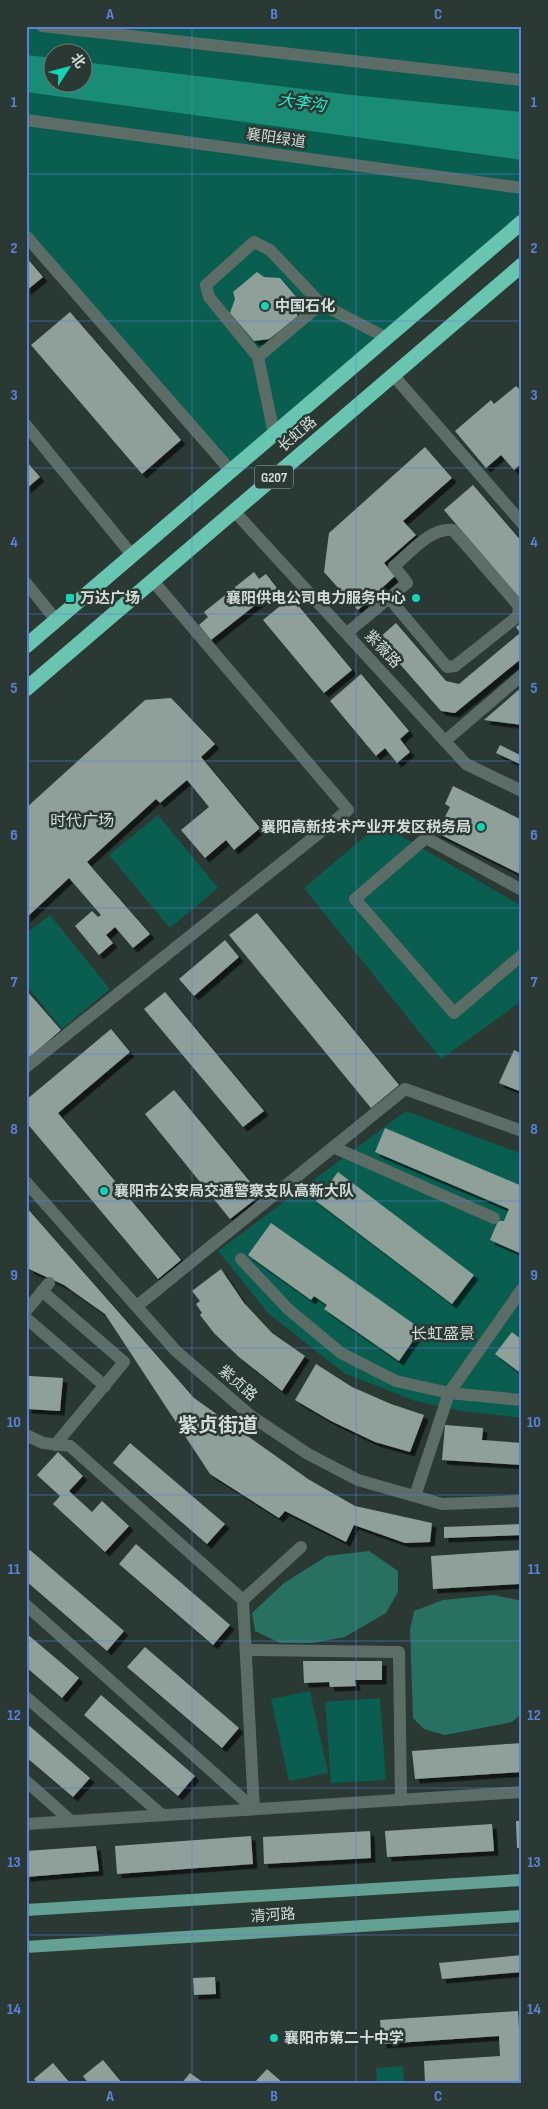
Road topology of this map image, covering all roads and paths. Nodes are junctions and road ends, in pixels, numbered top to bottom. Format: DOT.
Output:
graph roads {
  1 [pos="42,26"];
  2 [pos="522,80"];
  3 [pos="26,120"];
  4 [pos="522,188"];
  5 [pos="522,222"];
  6 [pos="26,236"];
  7 [pos="520,269"];
  8 [pos="321,304"];
  9 [pos="387,338"];
  10 [pos="258,358"];
  11 [pos="393,375"];
  12 [pos="26,424"];
  13 [pos="274,434"];
  14 [pos="231,471"];
  15 [pos="234,511"];
  16 [pos="522,523"];
  17 [pos="132,555"];
  18 [pos="153,581"];
  19 [pos="26,583"];
  20 [pos="389,598"];
  21 [pos="56,620"];
  22 [pos="347,634"];
  23 [pos="26,646"];
  24 [pos="522,675"];
  25 [pos="26,689"];
  26 [pos="445,741"];
  27 [pos="522,791"];
  28 [pos="522,890"];
  29 [pos="522,955"];
  30 [pos="26,1067"];
  31 [pos="522,1131"];
  32 [pos="333,1147"];
  33 [pos="26,1182"];
  34 [pos="494,1218"];
  35 [pos="241,1259"];
  36 [pos="522,1289"];
  37 [pos="137,1306"];
  38 [pos="26,1311"];
  39 [pos="26,1318"];
  40 [pos="105,1386"];
  41 [pos="449,1392"];
  42 [pos="522,1400"];
  43 [pos="26,1435"];
  44 [pos="55,1445"];
  45 [pos="416,1496"];
  46 [pos="522,1501"];
  47 [pos="301,1546"];
  48 [pos="243,1600"];
  49 [pos="26,1604"];
  50 [pos="246,1650"];
  51 [pos="26,1697"];
  52 [pos="26,1781"];
  53 [pos="522,1792"];
  54 [pos="401,1800"];
  55 [pos="254,1809"];
  56 [pos="162,1815"];
  57 [pos="70,1821"];
  58 [pos="26,1824"];
  59 [pos="522,1880"];
  60 [pos="26,1910"];
  61 [pos="522,1916"];
  62 [pos="26,1947"];
  1 -- 2 [label="street"];
  3 -- 4 [label="street, 襄阳绿道"];
  5 -- 9 [label="highway, 长虹路 / G207"];
  6 -- 14 [label="street"];
  7 -- 11 [label="highway, 长虹路 / G207"];
  8 -- 9 [label="street"];
  8 -- 10 [label="street"];
  8 -- 10 [label="street"];
  9 -- 13 [label="highway, 长虹路 / G207"];
  10 -- 13 [label="street"];
  11 -- 15 [label="highway, 长虹路 / G207"];
  11 -- 16 [label="street"];
  12 -- 17 [label="street"];
  13 -- 14 [label="highway, 长虹路 / G207"];
  14 -- 17 [label="highway, 长虹路 / G207"];
  15 -- 18 [label="highway, 长虹路 / G207"];
  15 -- 22 [label="street, 紫薇路"];
  17 -- 21 [label="highway, 长虹路 / G207"];
  18 -- 25 [label="highway, 长虹路 / G207"];
  18 -- 30 [label="street"];
  19 -- 21 [label="street"];
  20 -- 20 [label="street"];
  20 -- 22 [label="street"];
  21 -- 23 [label="highway, 长虹路 / G207"];
  22 -- 26 [label="street, 紫薇路"];
  24 -- 26 [label="street"];
  26 -- 27 [label="street, 紫薇路"];
  28 -- 29 [label="street"];
  31 -- 32 [label="street"];
  32 -- 34 [label="street"];
  32 -- 37 [label="street"];
  33 -- 37 [label="street, 紫贞路"];
  35 -- 41 [label="street"];
  36 -- 41 [label="street"];
  37 -- 45 [label="street, 紫贞路"];
  38 -- 40 [label="street"];
  39 -- 40 [label="street"];
  40 -- 44 [label="street"];
  41 -- 42 [label="street"];
  41 -- 45 [label="street"];
  43 -- 44 [label="street"];
  44 -- 48 [label="street"];
  45 -- 46 [label="street, 紫贞路"];
  47 -- 48 [label="street"];
  48 -- 50 [label="street"];
  49 -- 55 [label="street"];
  50 -- 54 [label="street"];
  50 -- 55 [label="street"];
  51 -- 56 [label="street"];
  52 -- 57 [label="street"];
  53 -- 54 [label="street"];
  54 -- 55 [label="street"];
  55 -- 56 [label="street"];
  56 -- 57 [label="street"];
  57 -- 58 [label="street"];
  59 -- 60 [label="main road, 清河路"];
  61 -- 62 [label="main road, 清河路"];
}
